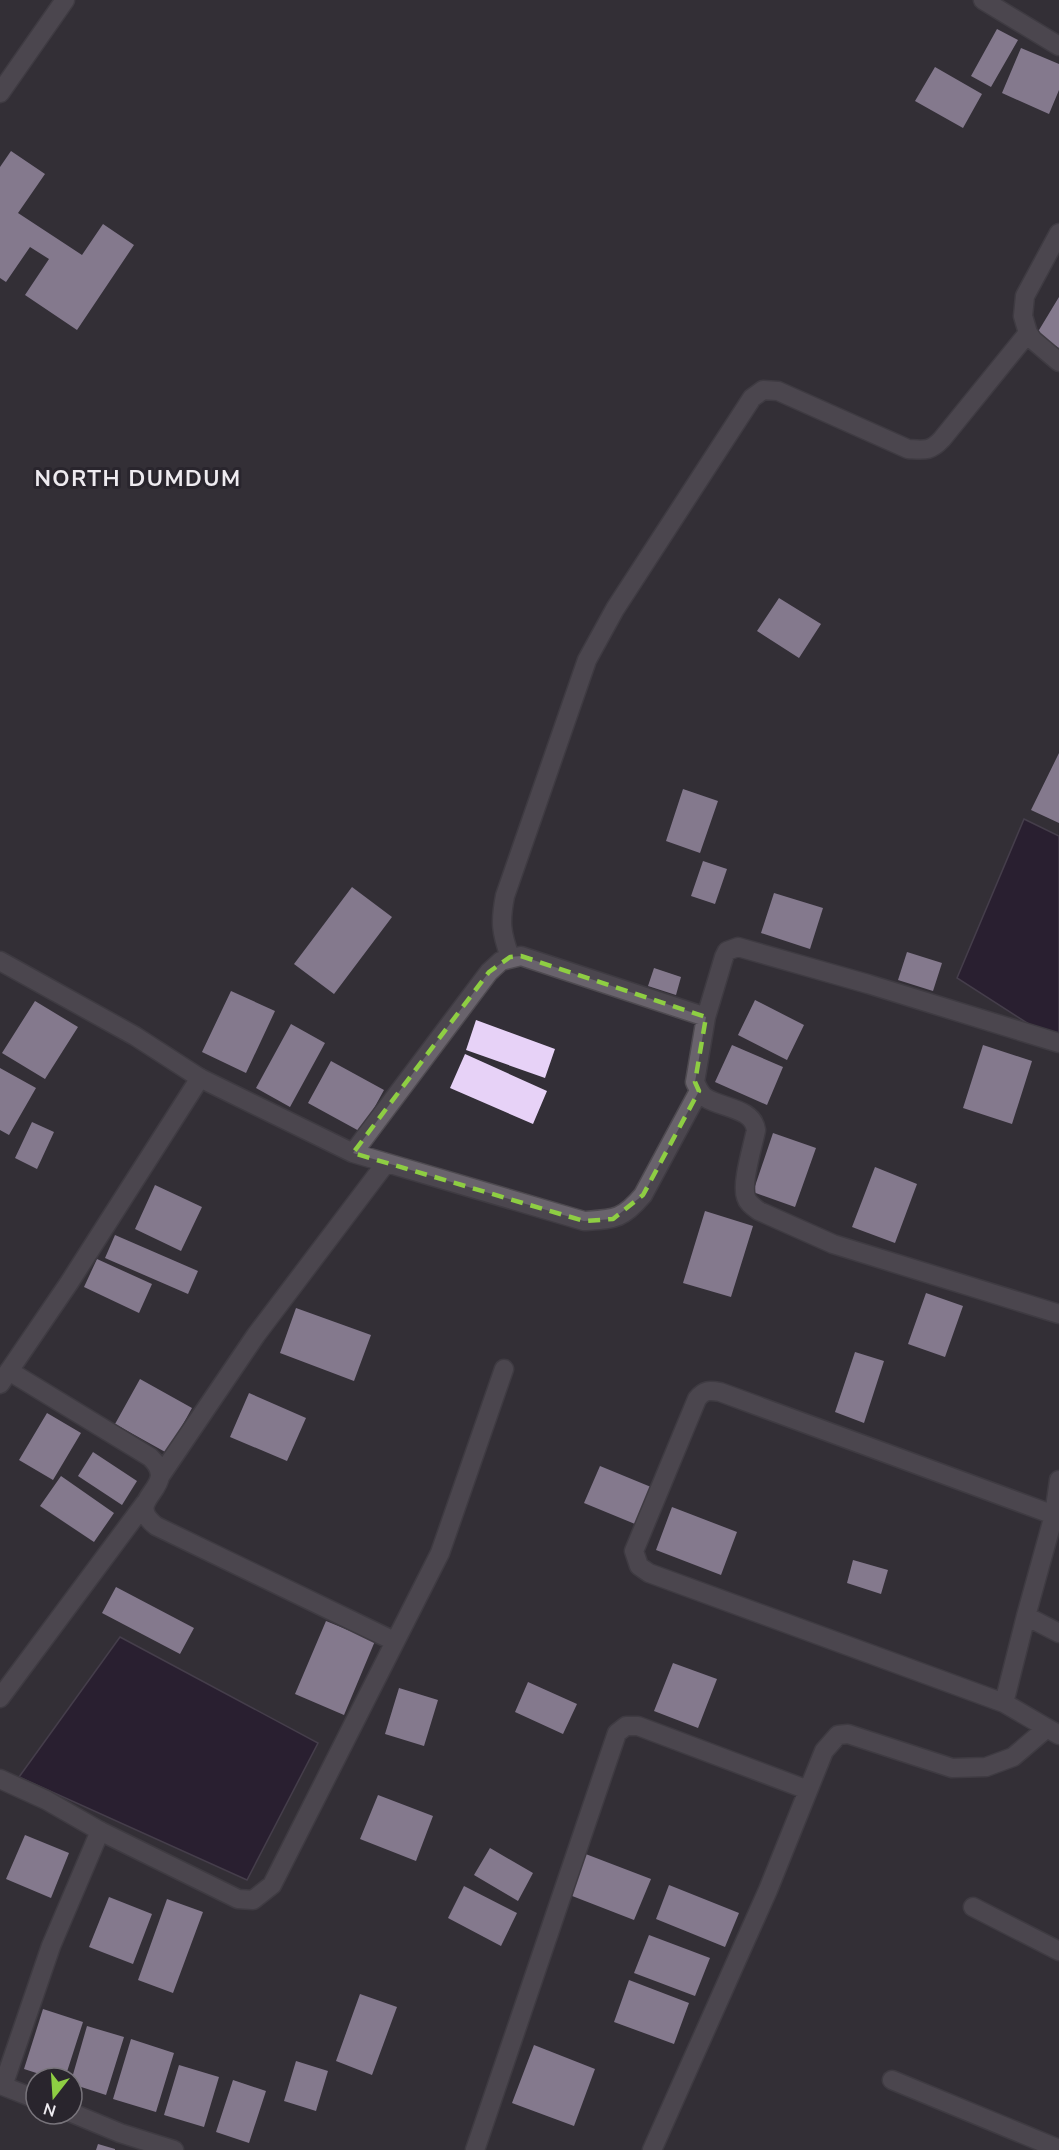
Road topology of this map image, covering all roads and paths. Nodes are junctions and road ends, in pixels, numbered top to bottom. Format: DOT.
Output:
graph roads {
  1 [pos="65,0"];
  2 [pos="983,0"];
  3 [pos="1059,46"];
  4 [pos="0,93"];
  5 [pos="1059,233"];
  6 [pos="1028,333"];
  7 [pos="1059,362"];
  8 [pos="510,957"];
  9 [pos="0,961"];
  10 [pos="706,1017"];
  11 [pos="1059,1043"];
  12 [pos="200,1077"];
  13 [pos="699,1090"];
  14 [pos="353,1153"];
  15 [pos="386,1163"];
  16 [pos="1059,1314"];
  17 [pos="504,1369"];
  18 [pos="5,1377"];
  19 [pos="161,1475"];
  20 [pos="1059,1480"];
  21 [pos="145,1503"];
  22 [pos="1054,1515"];
  23 [pos="1026,1616"];
  24 [pos="1059,1633"];
  25 [pos="394,1641"];
  26 [pos="0,1698"];
  27 [pos="1004,1703"];
  28 [pos="1053,1731"];
  29 [pos="0,1779"];
  30 [pos="808,1790"];
  31 [pos="100,1831"];
  32 [pos="973,1907"];
  33 [pos="1059,1951"];
  34 [pos="892,2080"];
  35 [pos="1,2085"];
  36 [pos="24,2094"];
  37 [pos="84,2118"];
  38 [pos="1059,2149"];
  39 [pos="174,2150"];
  40 [pos="475,2150"];
  41 [pos="652,2150"];
  1 -- 4 [label="street"];
  2 -- 3 [label="street"];
  5 -- 6 [label="street"];
  6 -- 7 [label="street"];
  6 -- 8 [label="street"];
  8 -- 10 [label="street"];
  8 -- 14 [label="street"];
  9 -- 12 [label="street"];
  10 -- 11 [label="street"];
  10 -- 13 [label="street"];
  12 -- 14 [label="street"];
  12 -- 18 [label="street"];
  13 -- 15 [label="street"];
  13 -- 16 [label="street"];
  14 -- 15 [label="street"];
  15 -- 19 [label="street"];
  17 -- 25 [label="street"];
  18 -- 19 [label="street"];
  19 -- 21 [label="street"];
  20 -- 22 [label="street"];
  21 -- 25 [label="street"];
  21 -- 26 [label="street"];
  22 -- 23 [label="street"];
  22 -- 27 [label="street"];
  23 -- 24 [label="street"];
  23 -- 27 [label="street"];
  25 -- 31 [label="street"];
  27 -- 28 [label="street"];
  28 -- 30 [label="street"];
  29 -- 31 [label="street"];
  30 -- 40 [label="street"];
  30 -- 41 [label="street"];
  31 -- 35 [label="street"];
  32 -- 33 [label="street"];
  34 -- 38 [label="street"];
  35 -- 36 [label="street"];
  37 -- 39 [label="street"];
}
